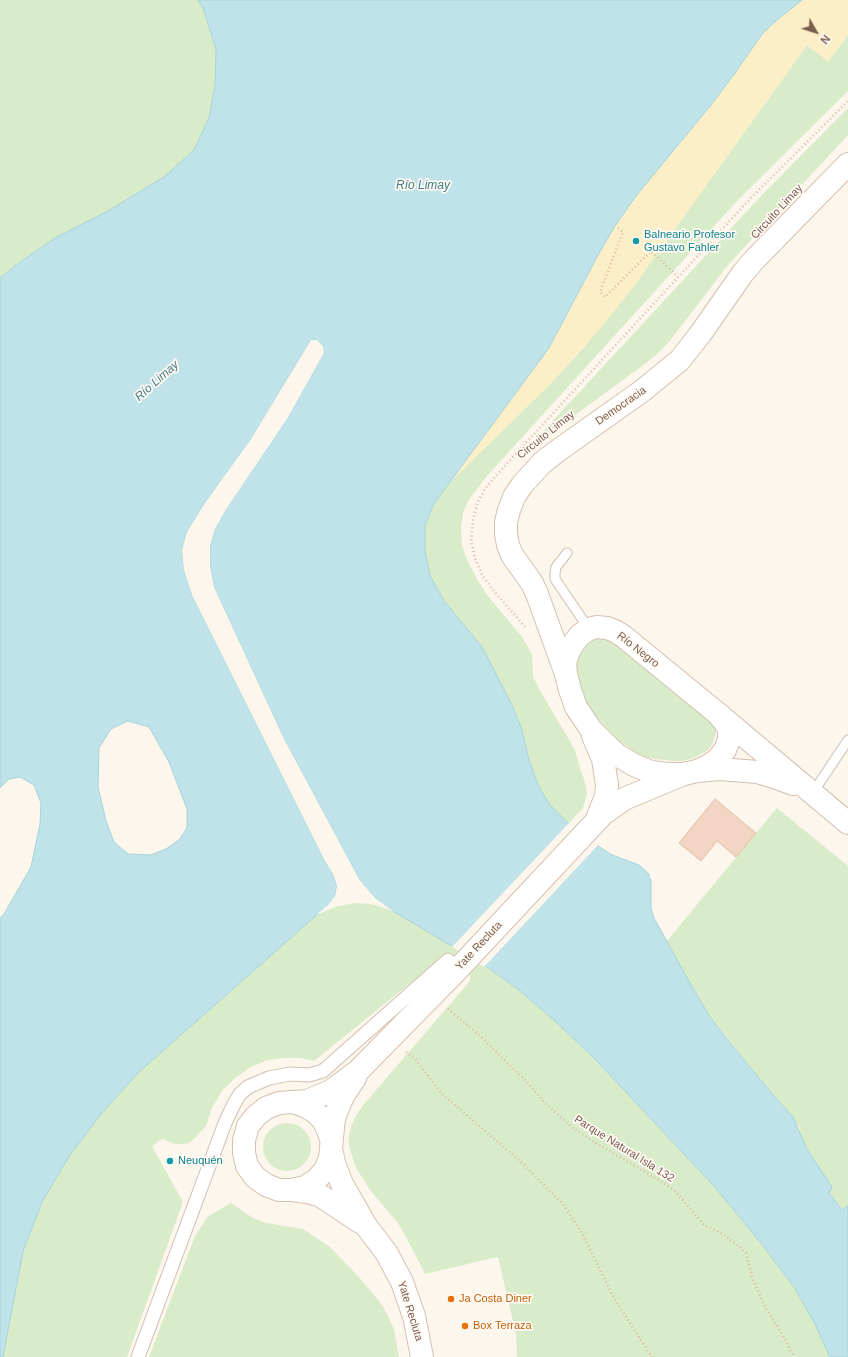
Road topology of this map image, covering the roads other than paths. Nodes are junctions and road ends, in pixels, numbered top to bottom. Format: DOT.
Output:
graph roads {
  1 [pos="848,164"];
  2 [pos="566,553"];
  3 [pos="589,630"];
  4 [pos="566,674"];
  5 [pos="717,712"];
  6 [pos="592,731"];
  7 [pos="848,740"];
  8 [pos="690,773"];
  9 [pos="812,794"];
  10 [pos="596,820"];
  11 [pos="848,823"];
  12 [pos="453,965"];
  13 [pos="360,1070"];
  14 [pos="292,1102"];
  15 [pos="331,1144"];
  16 [pos="292,1190"];
  17 [pos="366,1226"];
  18 [pos="138,1357"];
  19 [pos="422,1357"];
  1 -- 4 [label="main road, Democracia"];
  2 -- 3 [label="lane"];
  3 -- 4 [label="main road, Río Negro"];
  3 -- 5 [label="main road, Río Negro"];
  4 -- 6 [label="main road, Río Negro"];
  5 -- 8 [label="main road, Río Negro"];
  5 -- 9 [label="main road, Río Negro"];
  6 -- 8 [label="main road, Río Negro"];
  6 -- 10 [label="main road, Yate Recluta"];
  7 -- 9 [label="lane"];
  8 -- 9 [label="main road, Río Negro"];
  8 -- 10 [label="main road, Yate Recluta"];
  9 -- 11 [label="main road, Río Negro"];
  10 -- 12 [label="main road, Yate Recluta"];
  12 -- 13 [label="main road, Yate Recluta"];
  12 -- 18 [label="street"];
  13 -- 14 [label="main road, Yate Recluta"];
  13 -- 15 [label="main road, Yate Recluta"];
  14 -- 15 [label="main road, Yate Recluta"];
  14 -- 16 [label="main road, Yate Recluta"];
  15 -- 16 [label="main road, Yate Recluta"];
  15 -- 17 [label="main road, Yate Recluta"];
  16 -- 17 [label="main road, Yate Recluta"];
  17 -- 19 [label="main road, Yate Recluta"];
}
